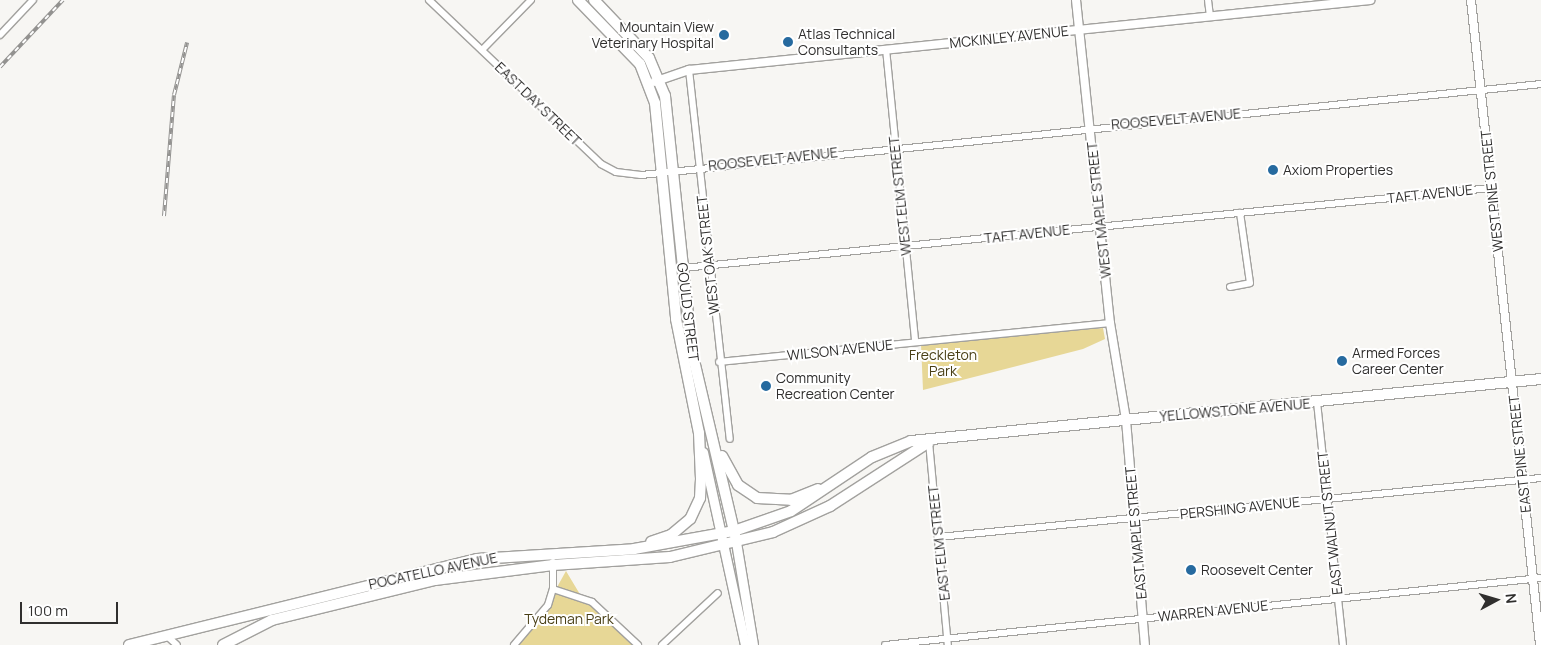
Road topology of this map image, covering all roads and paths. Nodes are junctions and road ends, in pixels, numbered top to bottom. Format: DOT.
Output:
graph roads {
  1 [pos="34,0"];
  2 [pos="429,0"];
  3 [pos="532,0"];
  4 [pos="578,0"];
  5 [pos="1076,0"];
  6 [pos="1208,0"];
  7 [pos="1370,0"];
  8 [pos="1471,0"];
  9 [pos="593,1"];
  10 [pos="1210,16"];
  11 [pos="1079,30"];
  12 [pos="0,35"];
  13 [pos="886,49"];
  14 [pos="482,50"];
  15 [pos="689,70"];
  16 [pos="655,82"];
  17 [pos="1541,84"];
  18 [pos="1480,90"];
  19 [pos="1090,127"];
  20 [pos="895,146"];
  21 [pos="699,167"];
  22 [pos="673,172"];
  23 [pos="662,174"];
  24 [pos="1491,188"];
  25 [pos="1240,213"];
  26 [pos="1100,227"];
  27 [pos="906,246"];
  28 [pos="709,266"];
  29 [pos="682,268"];
  30 [pos="1230,287"];
  31 [pos="1110,322"];
  32 [pos="915,342"];
  33 [pos="719,362"];
  34 [pos="1541,379"];
  35 [pos="1512,382"];
  36 [pos="1317,402"];
  37 [pos="705,410"];
  38 [pos="1126,420"];
  39 [pos="698,433"];
  40 [pos="730,439"];
  41 [pos="929,442"];
  42 [pos="1541,478"];
  43 [pos="1523,480"];
  44 [pos="837,481"];
  45 [pos="1326,499"];
  46 [pos="1136,519"];
  47 [pos="734,531"];
  48 [pos="722,534"];
  49 [pos="939,537"];
  50 [pos="736,542"];
  51 [pos="724,545"];
  52 [pos="634,548"];
  53 [pos="552,553"];
  54 [pos="553,565"];
  55 [pos="1537,578"];
  56 [pos="553,589"];
  57 [pos="718,593"];
  58 [pos="1338,598"];
  59 [pos="1143,618"];
  60 [pos="167,636"];
  61 [pos="948,642"];
  62 [pos="129,645"];
  63 [pos="177,645"];
  64 [pos="222,645"];
  65 [pos="514,645"];
  66 [pos="638,645"];
  67 [pos="662,645"];
  68 [pos="745,645"];
  69 [pos="753,645"];
  70 [pos="885,645"];
  71 [pos="1145,645"];
  72 [pos="1342,645"];
  73 [pos="1540,645"];
  1 -- 12 [label="street"];
  2 -- 14 [label="street, EAST DAY STREET"];
  3 -- 14 [label="street"];
  4 -- 16 [label="main road"];
  5 -- 11 [label="street, WEST MAPLE STREET"];
  6 -- 10 [label="street"];
  7 -- 10 [label="street, MCKINLEY AVENUE"];
  8 -- 18 [label="street, WEST PINE STREET"];
  9 -- 16 [label="main road"];
  10 -- 11 [label="street, MCKINLEY AVENUE"];
  11 -- 13 [label="street, MCKINLEY AVENUE"];
  11 -- 19 [label="street, WEST MAPLE STREET"];
  13 -- 15 [label="street, MCKINLEY AVENUE"];
  13 -- 20 [label="street, WEST ELM STREET"];
  14 -- 23 [label="street, EAST DAY STREET"];
  15 -- 16 [label="street, MCKINLEY AVENUE"];
  15 -- 21 [label="street, WEST OAK STREET"];
  16 -- 22 [label="main road, GOULD STREET"];
  16 -- 23 [label="main road, GOULD STREET"];
  17 -- 18 [label="street, ROOSEVELT AVENUE"];
  18 -- 19 [label="street, ROOSEVELT AVENUE"];
  18 -- 24 [label="street, WEST PINE STREET"];
  19 -- 20 [label="street, ROOSEVELT AVENUE"];
  19 -- 26 [label="street, WEST MAPLE STREET"];
  20 -- 21 [label="street, ROOSEVELT AVENUE"];
  20 -- 27 [label="street, WEST ELM STREET"];
  21 -- 22 [label="street, ROOSEVELT AVENUE"];
  21 -- 28 [label="street, WEST OAK STREET"];
  22 -- 23 [label="street, ROOSEVELT AVENUE"];
  22 -- 29 [label="main road, GOULD STREET"];
  23 -- 39 [label="main road, GOULD STREET"];
  24 -- 25 [label="street, TAFT AVENUE"];
  24 -- 35 [label="street, WEST PINE STREET"];
  25 -- 26 [label="street, TAFT AVENUE"];
  25 -- 30 [label="street"];
  26 -- 27 [label="street, TAFT AVENUE"];
  26 -- 31 [label="street, WEST MAPLE STREET"];
  27 -- 28 [label="street, TAFT AVENUE"];
  27 -- 32 [label="street, WEST ELM STREET"];
  28 -- 29 [label="street, TAFT AVENUE"];
  28 -- 33 [label="street, WEST OAK STREET"];
  29 -- 37 [label="main road, GOULD STREET"];
  31 -- 32 [label="street, WILSON AVENUE"];
  31 -- 38 [label="street, WEST MAPLE STREET"];
  32 -- 33 [label="street, WILSON AVENUE"];
  33 -- 40 [label="street, WEST OAK STREET"];
  34 -- 35 [label="main road, YELLOWSTONE AVENUE"];
  35 -- 36 [label="main road, YELLOWSTONE AVENUE"];
  35 -- 43 [label="street, EAST PINE STREET"];
  36 -- 38 [label="main road, YELLOWSTONE AVENUE"];
  36 -- 45 [label="street, EAST WALNUT STREET"];
  37 -- 44 [label="main road"];
  37 -- 47 [label="main road, GOULD STREET"];
  38 -- 41 [label="main road, YELLOWSTONE AVENUE"];
  38 -- 46 [label="street, EAST MAPLE STREET"];
  39 -- 48 [label="main road, GOULD STREET"];
  39 -- 52 [label="main road"];
  41 -- 44 [label="main road, YELLOWSTONE AVENUE"];
  41 -- 49 [label="street, EAST ELM STREET"];
  41 -- 50 [label="main road, YELLOWSTONE AVENUE"];
  42 -- 43 [label="street, PERSHING AVENUE"];
  43 -- 45 [label="street, PERSHING AVENUE"];
  43 -- 55 [label="street, EAST PINE STREET"];
  44 -- 47 [label="main road, YELLOWSTONE AVENUE"];
  45 -- 46 [label="street, PERSHING AVENUE"];
  45 -- 58 [label="street, EAST WALNUT STREET"];
  46 -- 49 [label="street, PERSHING AVENUE"];
  46 -- 59 [label="street, EAST MAPLE STREET"];
  47 -- 48 [label="main road, POCATELLO AVENUE"];
  47 -- 50 [label="main road, GOULD STREET"];
  48 -- 51 [label="main road, GOULD STREET"];
  48 -- 52 [label="main road, POCATELLO AVENUE"];
  49 -- 61 [label="street, EAST ELM STREET"];
  50 -- 51 [label="main road, POCATELLO AVENUE"];
  50 -- 69 [label="main road"];
  51 -- 54 [label="main road, POCATELLO AVENUE"];
  51 -- 68 [label="main road, GOULD STREET"];
  52 -- 53 [label="main road, POCATELLO AVENUE"];
  53 -- 54 [label="street"];
  53 -- 60 [label="main road, POCATELLO AVENUE"];
  54 -- 56 [label="street"];
  54 -- 64 [label="main road, POCATELLO AVENUE"];
  55 -- 58 [label="street, WARREN AVENUE"];
  55 -- 73 [label="street, EAST PINE STREET"];
  56 -- 65 [label="street"];
  56 -- 66 [label="street"];
  57 -- 67 [label="street"];
  58 -- 59 [label="street, WARREN AVENUE"];
  58 -- 72 [label="street, EAST WALNUT STREET"];
  59 -- 61 [label="street, WARREN AVENUE"];
  59 -- 71 [label="street, EAST MAPLE STREET"];
  60 -- 62 [label="main road, POCATELLO AVENUE"];
  60 -- 63 [label="street"];
  61 -- 70 [label="street, WARREN AVENUE"];
}
